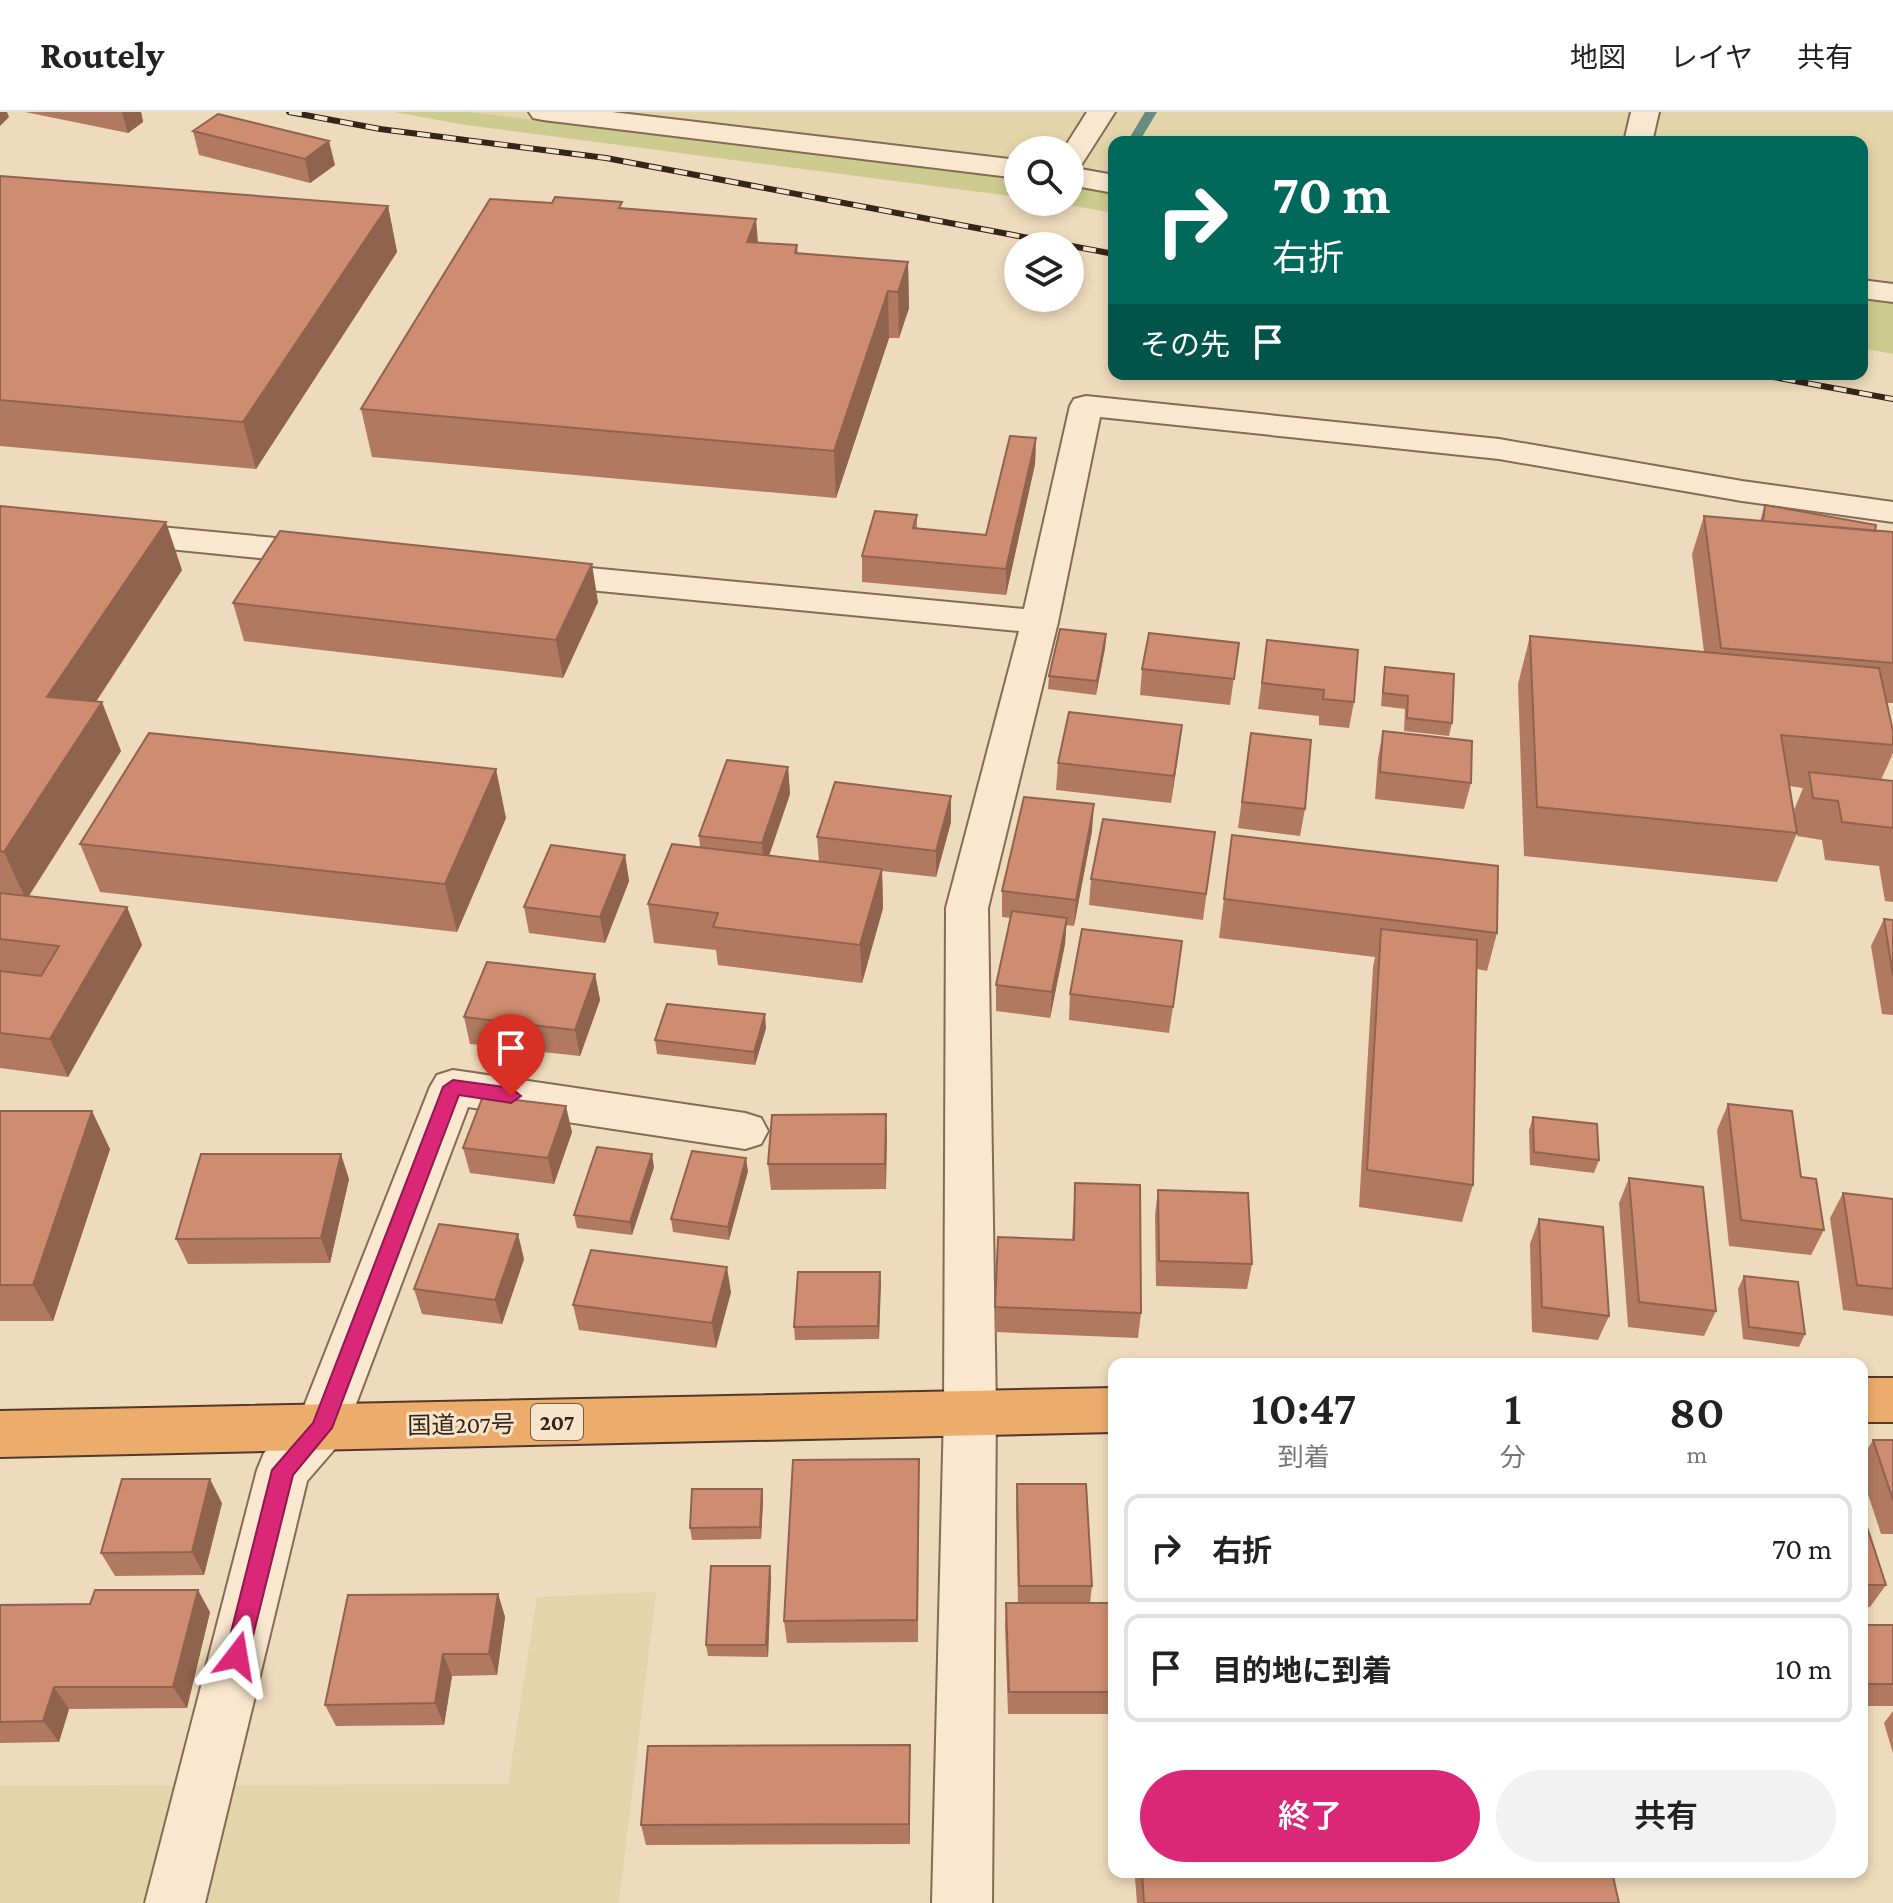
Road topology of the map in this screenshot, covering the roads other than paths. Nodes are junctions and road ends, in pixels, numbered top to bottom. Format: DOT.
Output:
graph roads {
  1 [pos="543,112"];
  2 [pos="1101,112"];
  3 [pos="1645,112"];
  4 [pos="1639,136"];
  5 [pos="1084,139"];
  6 [pos="1004,167"];
  7 [pos="1084,179"];
  8 [pos="1108,183"];
  9 [pos="1868,290"];
  10 [pos="1893,293"];
  11 [pos="1893,512"];
  12 [pos="0,522"];
  13 [pos="362,557"];
  14 [pos="504,571"];
  15 [pos="1040,622"];
  16 [pos="745,1131"];
  17 [pos="1868,1400"];
  18 [pos="1893,1400"];
  19 [pos="1108,1410"];
  20 [pos="970,1412"];
  21 [pos="321,1428"];
  22 [pos="0,1434"];
  23 [pos="175,1903"];
  24 [pos="962,1903"];
  1 -- 6 [label="street"];
  2 -- 5 [label="street"];
  3 -- 4 [label="street"];
  7 -- 8 [label="street"];
  9 -- 10 [label="street"];
  11 -- 15 [label="street"];
  12 -- 13 [label="street"];
  14 -- 15 [label="street"];
  15 -- 20 [label="street"];
  16 -- 21 [label="street"];
  17 -- 18 [label="highway"];
  19 -- 20 [label="highway, 国道207号 / 207"];
  20 -- 21 [label="highway, 国道207号 / 207"];
  20 -- 24 [label="street"];
  21 -- 22 [label="highway, 国道207号 / 207"];
  21 -- 23 [label="street"];
}
